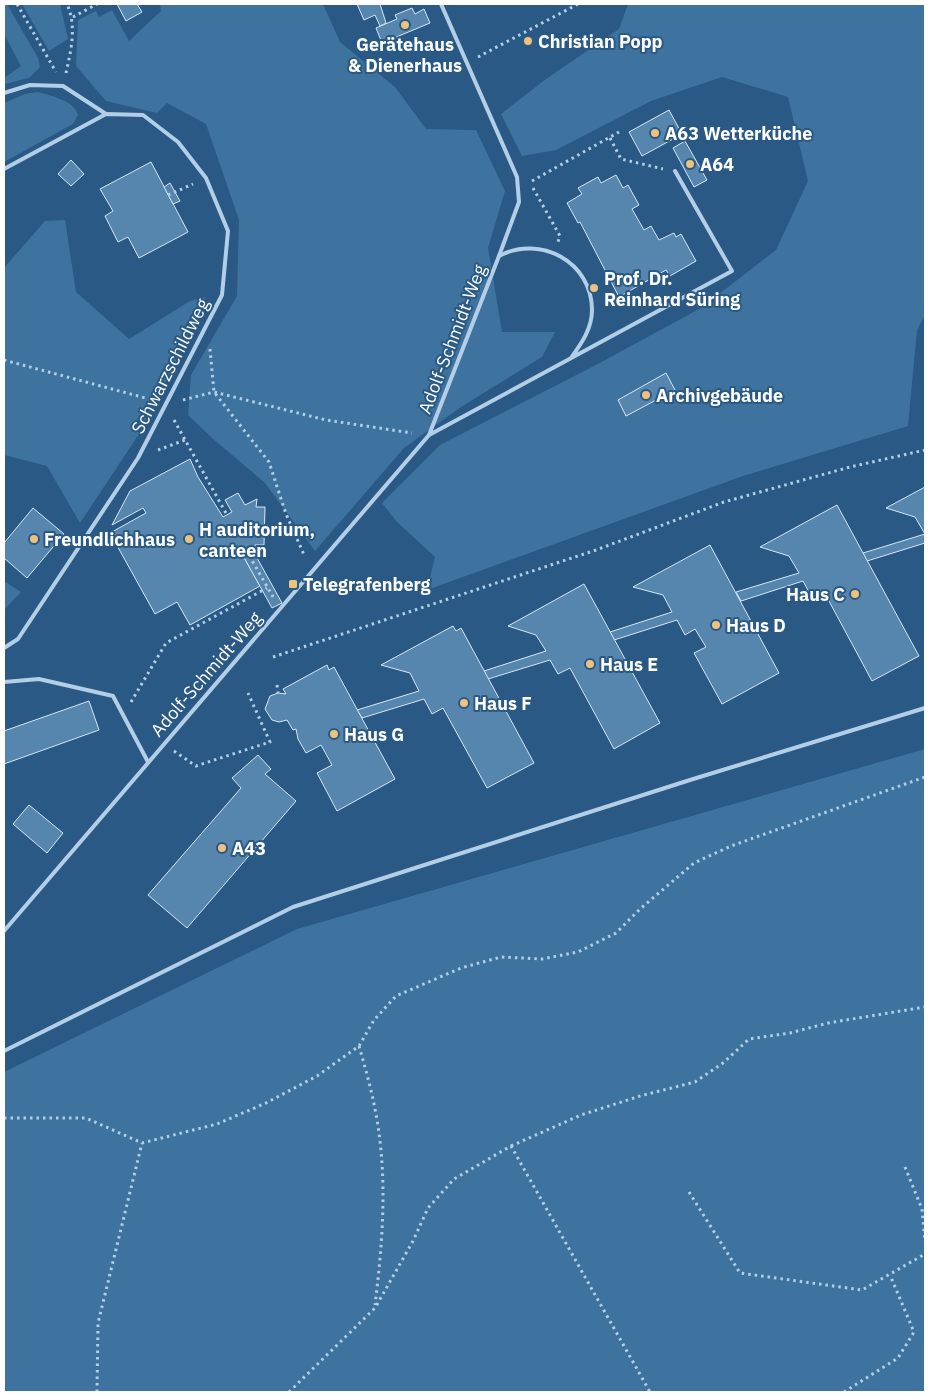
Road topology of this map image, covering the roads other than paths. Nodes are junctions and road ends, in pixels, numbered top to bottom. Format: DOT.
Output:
graph roads {
  1 [pos="441,4"];
  2 [pos="4,92"];
  3 [pos="106,114"];
  4 [pos="4,169"];
  5 [pos="675,172"];
  6 [pos="499,256"];
  7 [pos="571,358"];
  8 [pos="429,435"];
  9 [pos="4,648"];
  10 [pos="4,682"];
  11 [pos="925,708"];
  12 [pos="148,762"];
  13 [pos="4,931"];
  14 [pos="4,1051"];
  1 -- 6 [label="lane"];
  2 -- 3 [label="lane"];
  3 -- 4 [label="lane, Schwarzschildweg"];
  3 -- 9 [label="lane, Schwarzschildweg"];
  5 -- 7 [label="lane, Adolf-Schmidt-Weg"];
  6 -- 7 [label="lane, Adolf-Schmidt-Weg"];
  6 -- 8 [label="lane, Adolf-Schmidt-Weg"];
  7 -- 8 [label="lane, Adolf-Schmidt-Weg"];
  8 -- 12 [label="lane, Adolf-Schmidt-Weg"];
  10 -- 12 [label="lane"];
  11 -- 14 [label="lane"];
  12 -- 13 [label="lane, Adolf-Schmidt-Weg"];
}
